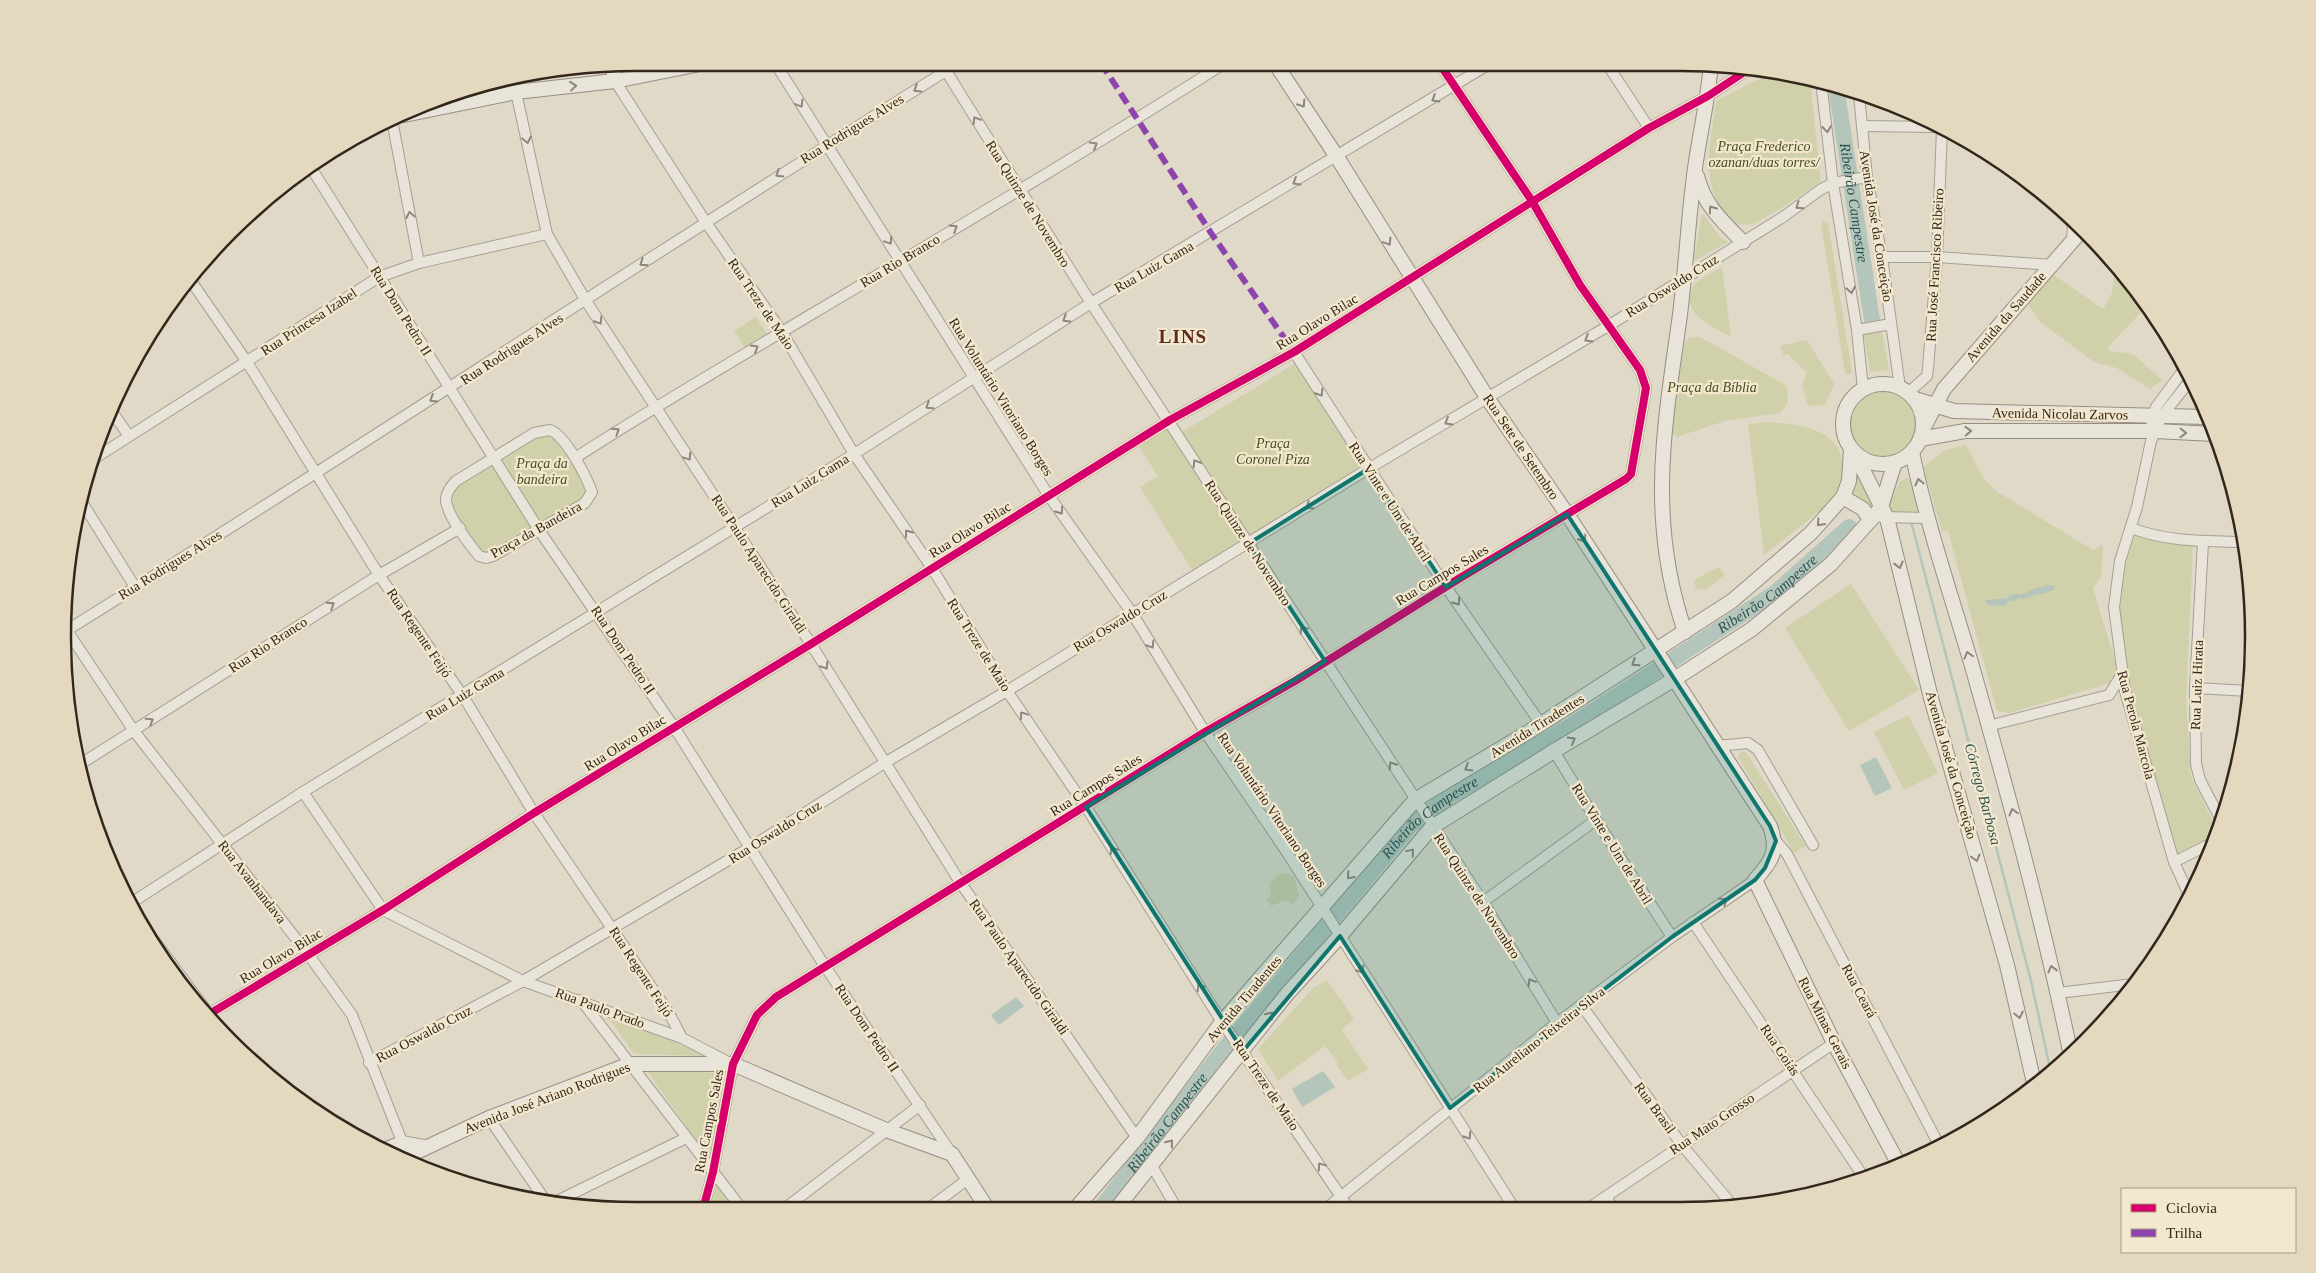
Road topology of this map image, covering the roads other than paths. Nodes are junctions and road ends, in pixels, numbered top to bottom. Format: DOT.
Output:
graph roads {
  1 [pos="665,71"];
  2 [pos="780,71"];
  3 [pos="937,71"];
  4 [pos="945,71"];
  5 [pos="1212,71"];
  6 [pos="1280,71"];
  7 [pos="1446,71"];
  8 [pos="1480,71"];
  9 [pos="1612,71"];
  10 [pos="613,72"];
  11 [pos="1710,72"];
  12 [pos="1740,75"];
  13 [pos="615,81"];
  14 [pos="1456,86"];
  15 [pos="1822,90"];
  16 [pos="516,92"];
  17 [pos="1708,96"];
  18 [pos="1860,101"];
  19 [pos="434,109"];
  20 [pos="1862,126"];
  21 [pos="393,127"];
  22 [pos="1923,127"];
  23 [pos="1649,128"];
  24 [pos="1942,136"];
  25 [pos="825,145"];
  26 [pos="1337,157"];
  27 [pos="1696,167"];
  28 [pos="314,173"];
  29 [pos="1863,178"];
  30 [pos="1837,182"];
  31 [pos="1018,190"];
  32 [pos="1532,201"];
  33 [pos="705,222"];
  34 [pos="2073,231"];
  35 [pos="547,234"];
  36 [pos="2078,236"];
  37 [pos="1742,242"];
  38 [pos="2072,243"];
  39 [pos="1882,257"];
  40 [pos="1936,257"];
  41 [pos="902,260"];
  42 [pos="420,263"];
  43 [pos="2052,265"];
  44 [pos="379,277"];
  45 [pos="1410,278"];
  46 [pos="1683,280"];
  47 [pos="194,285"];
  48 [pos="586,301"];
  49 [pos="1091,303"];
  50 [pos="1892,324"];
  51 [pos="1608,326"];
  52 [pos="1857,330"];
  53 [pos="782,332"];
  54 [pos="1294,352"];
  55 [pos="247,362"];
  56 [pos="2181,376"];
  57 [pos="973,378"];
  58 [pos="2185,385"];
  59 [pos="450,388"];
  60 [pos="1863,389"];
  61 [pos="1907,393"];
  62 [pos="1488,399"];
  63 [pos="1933,406"];
  64 [pos="654,407"];
  65 [pos="2157,416"];
  66 [pos="115,417"];
  67 [pos="2201,417"];
  68 [pos="1170,420"];
  69 [pos="1922,434"];
  70 [pos="2207,434"];
  71 [pos="2152,435"];
  72 [pos="129,436"];
  73 [pos="1853,451"];
  74 [pos="1912,452"];
  75 [pos="101,454"];
  76 [pos="854,454"];
  77 [pos="574,458"];
  78 [pos="494,459"];
  79 [pos="1895,462"];
  80 [pos="1368,470"];
  81 [pos="315,473"];
  82 [pos="1049,496"];
  83 [pos="1843,497"];
  84 [pos="86,509"];
  85 [pos="1567,514"];
  86 [pos="1878,515"];
  87 [pos="1927,518"];
  88 [pos="736,527"];
  89 [pos="460,528"];
  90 [pos="2131,528"];
  91 [pos="539,530"];
  92 [pos="2203,542"];
  93 [pos="2237,542"];
  94 [pos="1248,544"];
  95 [pos="932,568"];
  96 [pos="379,574"];
  97 [pos="135,586"];
  98 [pos="1446,587"];
  99 [pos="598,613"];
  100 [pos="1132,613"];
  101 [pos="71,625"];
  102 [pos="1685,632"];
  103 [pos="71,638"];
  104 [pos="812,644"];
  105 [pos="1657,654"];
  106 [pos="1324,661"];
  107 [pos="2122,674"];
  108 [pos="1672,678"];
  109 [pos="2195,688"];
  110 [pos="2242,690"];
  111 [pos="1007,691"];
  112 [pos="462,696"];
  113 [pos="1541,724"];
  114 [pos="1996,724"];
  115 [pos="674,727"];
  116 [pos="134,731"];
  117 [pos="1205,732"];
  118 [pos="1717,746"];
  119 [pos="1554,750"];
  120 [pos="85,761"];
  121 [pos="886,762"];
  122 [pos="303,792"];
  123 [pos="1417,803"];
  124 [pos="1086,807"];
  125 [pos="2217,812"];
  126 [pos="534,813"];
  127 [pos="1596,820"];
  128 [pos="1430,824"];
  129 [pos="1776,841"];
  130 [pos="223,843"];
  131 [pos="1813,845"];
  132 [pos="2204,847"];
  133 [pos="749,848"];
  134 [pos="2174,862"];
  135 [pos="1755,880"];
  136 [pos="960,882"];
  137 [pos="2186,887"];
  138 [pos="136,899"];
  139 [pos="1483,902"];
  140 [pos="383,910"];
  141 [pos="1325,912"];
  142 [pos="1693,922"];
  143 [pos="613,929"];
  144 [pos="1337,933"];
  145 [pos="1672,937"];
  146 [pos="308,954"];
  147 [pos="824,965"];
  148 [pos="523,980"];
  149 [pos="2125,985"];
  150 [pos="2058,993"];
  151 [pos="581,1000"];
  152 [pos="1582,1006"];
  153 [pos="214,1011"];
  154 [pos="1557,1023"];
  155 [pos="1225,1025"];
  156 [pos="682,1038"];
  157 [pos="1834,1043"];
  158 [pos="2069,1045"];
  159 [pos="1240,1048"];
  160 [pos="369,1062"];
  161 [pos="630,1064"];
  162 [pos="732,1064"];
  163 [pos="1792,1069"];
  164 [pos="2033,1078"];
  165 [pos="920,1105"];
  166 [pos="1450,1108"];
  167 [pos="489,1118"];
  168 [pos="886,1130"];
  169 [pos="686,1138"];
  170 [pos="1136,1138"];
  171 [pos="1936,1140"];
  172 [pos="402,1143"];
  173 [pos="1682,1145"];
  174 [pos="393,1146"];
  175 [pos="424,1147"];
  176 [pos="405,1152"];
  177 [pos="952,1154"];
  178 [pos="411,1155"];
  179 [pos="1896,1159"];
  180 [pos="1152,1166"];
  181 [pos="713,1172"];
  182 [pos="1860,1172"];
  183 [pos="968,1179"];
  184 [pos="540,1193"];
  185 [pos="565,1197"];
  186 [pos="1341,1197"];
  187 [pos="1606,1197"];
  188 [pos="1728,1200"];
  189 [pos="705,1202"];
  190 [pos="737,1202"];
  191 [pos="793,1202"];
  192 [pos="937,1202"];
  193 [pos="983,1202"];
  194 [pos="1081,1202"];
  195 [pos="1122,1202"];
  196 [pos="1173,1202"];
  197 [pos="1334,1202"];
  198 [pos="1344,1202"];
  199 [pos="1510,1202"];
  200 [pos="1598,1202"];
  201 [pos="1609,1202"];
  1 -- 13 [label="street"];
  2 -- 25 [label="street, Rua Voluntário Vitoriano Borges, one-way"];
  3 -- 25 [label="street, Rua Rodrigues Alves, one-way"];
  31 -- 4 [label="street, Rua Quinze de Novembro, one-way"];
  31 -- 5 [label="street, Rua Rio Branco, one-way"];
  6 -- 26 [label="street, Rua Sete de Setembro, one-way"];
  7 -- 14 [label="street"];
  8 -- 14 [label="street, Rua Luiz Gama"];
  9 -- 23 [label="street"];
  10 -- 13 [label="street"];
  11 -- 17 [label="street"];
  12 -- 17 [label="street, Rua Olavo Bilac"];
  16 -- 13 [label="street, one-way"];
  13 -- 33 [label="street, Rua Treze de Maio"];
  14 -- 26 [label="street, Rua Luiz Gama, one-way"];
  14 -- 32 [label="street"];
  15 -- 30 [label="street, one-way"];
  16 -- 19 [label="street"];
  16 -- 35 [label="street, Rua Paulo Aparecido Giraldi, one-way"];
  17 -- 23 [label="street, Rua Olavo Bilac"];
  17 -- 27 [label="street"];
  18 -- 20 [label="street, Avenida José da Conceição"];
  20 -- 22 [label="street"];
  20 -- 29 [label="street, Avenida José da Conceição"];
  42 -- 21 [label="street, one-way"];
  23 -- 32 [label="street, Rua Olavo Bilac"];
  24 -- 40 [label="street, Rua José Francisco Ribeiro"];
  25 -- 33 [label="street, Rua Rodrigues Alves, one-way"];
  25 -- 41 [label="street, Rua Voluntário Vitoriano Borges, one-way"];
  26 -- 45 [label="street, Rua Sete de Setembro, one-way"];
  26 -- 49 [label="street, Rua Luiz Gama, one-way"];
  37 -- 27 [label="street, one-way"];
  27 -- 46 [label="street"];
  28 -- 44 [label="street, Rua Dom Pedro II"];
  29 -- 30 [label="street, Rua Oswaldo Cruz"];
  29 -- 39 [label="street, Avenida José da Conceição"];
  30 -- 37 [label="street, Rua Oswaldo Cruz, one-way"];
  30 -- 52 [label="street, one-way"];
  41 -- 31 [label="street, Rua Rio Branco, one-way"];
  31 -- 49 [label="street, Rua Quinze de Novembro"];
  32 -- 45 [label="street, Rua Olavo Bilac"];
  32 -- 51 [label="street"];
  33 -- 48 [label="street, Rua Rodrigues Alves, one-way"];
  33 -- 53 [label="street, Rua Treze de Maio"];
  34 -- 38 [label="street"];
  35 -- 42 [label="street, Rua Princesa Izabel"];
  35 -- 48 [label="street, Rua Paulo Aparecido Giraldi"];
  36 -- 38 [label="street, Avenida da Saudade"];
  37 -- 46 [label="street, Rua Oswaldo Cruz"];
  38 -- 43 [label="street, Avenida da Saudade"];
  39 -- 40 [label="street"];
  39 -- 50 [label="street, Avenida José da Conceição"];
  40 -- 43 [label="street"];
  40 -- 61 [label="street, Rua José Francisco Ribeiro"];
  41 -- 53 [label="street, Rua Rio Branco"];
  41 -- 57 [label="street, Rua Voluntário Vitoriano Borges"];
  42 -- 44 [label="street, Rua Princesa Izabel"];
  43 -- 63 [label="street, Avenida da Saudade"];
  44 -- 55 [label="street, Rua Princesa Izabel"];
  44 -- 59 [label="street, Rua Dom Pedro II"];
  45 -- 54 [label="street, Rua Olavo Bilac"];
  45 -- 62 [label="street, Rua Sete de Setembro"];
  46 -- 51 [label="street, Rua Oswaldo Cruz"];
  46 -- 102 [label="street"];
  47 -- 55 [label="street, Rua Regente Feijó"];
  48 -- 59 [label="street, Rua Rodrigues Alves"];
  48 -- 64 [label="street, Rua Paulo Aparecido Giraldi, one-way"];
  49 -- 57 [label="street, Rua Luiz Gama, one-way"];
  49 -- 68 [label="street, Rua Quinze de Novembro"];
  50 -- 52 [label="street"];
  50 -- 61 [label="street, Avenida José da Conceição"];
  51 -- 62 [label="street, Rua Oswaldo Cruz, one-way"];
  51 -- 85 [label="street, Rua Campos Sales"];
  52 -- 60 [label="street"];
  64 -- 53 [label="street, Rua Rio Branco, one-way"];
  53 -- 76 [label="street, Rua Treze de Maio"];
  54 -- 68 [label="street, Rua Olavo Bilac"];
  54 -- 80 [label="street, Rua Vinte e Um de Abril, one-way"];
  55 -- 72 [label="street, Rua Princesa Izabel"];
  55 -- 81 [label="street, Rua Regente Feijó"];
  56 -- 65 [label="street"];
  57 -- 76 [label="street, Rua Luiz Gama, one-way"];
  57 -- 82 [label="street, Rua Voluntário Vitoriano Borges"];
  58 -- 65 [label="street"];
  59 -- 78 [label="street, Rua Dom Pedro II"];
  59 -- 81 [label="street, Rua Rodrigues Alves, one-way"];
  60 -- 61 [label="street"];
  60 -- 73 [label="street"];
  61 -- 63 [label="street, Avenida Nicolau Zarvos"];
  61 -- 69 [label="street"];
  62 -- 80 [label="street, Rua Oswaldo Cruz, one-way"];
  62 -- 85 [label="street, Rua Sete de Setembro"];
  63 -- 65 [label="street, Avenida Nicolau Zarvos"];
  63 -- 69 [label="street, Avenida da Saudade"];
  77 -- 64 [label="street, Rua Rio Branco, one-way"];
  64 -- 88 [label="street, Rua Paulo Aparecido Giraldi, one-way"];
  65 -- 67 [label="street, Avenida Nicolau Zarvos"];
  65 -- 71 [label="street, Rua Perola Marcola"];
  66 -- 72 [label="street"];
  68 -- 82 [label="street, Rua Olavo Bilac"];
  94 -- 68 [label="street, Rua Quinze de Novembro, one-way"];
  69 -- 71 [label="street, Avenida Nicolau Zarvos, one-way"];
  69 -- 74 [label="street"];
  71 -- 70 [label="street, Avenida Nicolau Zarvos, one-way"];
  71 -- 90 [label="street, Rua Perola Marcola"];
  72 -- 75 [label="street, Rua Princesa Izabel"];
  73 -- 79 [label="street"];
  73 -- 83 [label="street, Avenida Tiradentes"];
  73 -- 86 [label="street, Avenida José da Conceição"];
  74 -- 79 [label="street"];
  87 -- 74 [label="street, one-way"];
  76 -- 88 [label="street, Rua Luiz Gama"];
  95 -- 76 [label="street, Rua Treze de Maio, one-way"];
  77 -- 78 [label="street, Praça da Bandeira"];
  77 -- 91 [label="street, Praça da Bandeira"];
  78 -- 89 [label="street, Praça da Bandeira"];
  78 -- 91 [label="street, Rua Dom Pedro II"];
  79 -- 86 [label="street"];
  80 -- 94 [label="street, Rua Oswaldo Cruz, one-way"];
  80 -- 98 [label="street, Rua Vinte e Um de Abril"];
  81 -- 96 [label="street, Rua Regente Feijó"];
  81 -- 97 [label="street, Rua Rodrigues Alves"];
  82 -- 95 [label="street, Rua Olavo Bilac"];
  82 -- 100 [label="street, Rua Voluntário Vitoriano Borges, one-way"];
  83 -- 86 [label="street"];
  83 -- 102 [label="street, Avenida Tiradentes, one-way"];
  84 -- 97 [label="street"];
  85 -- 98 [label="street, Rua Campos Sales"];
  85 -- 105 [label="street, Rua Sete de Setembro, one-way"];
  86 -- 87 [label="street"];
  86 -- 108 [label="street"];
  86 -- 164 [label="street, Avenida José da Conceição, one-way"];
  150 -- 87 [label="street, one-way"];
  88 -- 99 [label="street, Rua Luiz Gama"];
  88 -- 104 [label="street, Rua Paulo Aparecido Giraldi"];
  89 -- 91 [label="street, Praça da Bandeira"];
  89 -- 96 [label="street, Rua Rio Branco"];
  90 -- 92 [label="street"];
  90 -- 107 [label="street, Rua Perola Marcola"];
  91 -- 99 [label="street, Rua Dom Pedro II"];
  92 -- 93 [label="street"];
  92 -- 109 [label="street, Rua Luiz Hirata"];
  94 -- 100 [label="street, Rua Oswaldo Cruz"];
  106 -- 94 [label="street, Rua Quinze de Novembro, one-way"];
  95 -- 104 [label="street, Rua Olavo Bilac"];
  95 -- 111 [label="street, Rua Treze de Maio"];
  96 -- 112 [label="street, Rua Regente Feijó"];
  116 -- 96 [label="street, Rua Rio Branco, one-way"];
  97 -- 101 [label="street, Rua Rodrigues Alves"];
  98 -- 106 [label="street, Rua Campos Sales"];
  98 -- 113 [label="street, Rua Vinte e Um de Abril, one-way"];
  99 -- 112 [label="street, Rua Luiz Gama"];
  99 -- 115 [label="street, Rua Dom Pedro II"];
  100 -- 111 [label="street, Rua Oswaldo Cruz"];
  100 -- 117 [label="street, Rua Voluntário Vitoriano Borges, one-way"];
  102 -- 105 [label="street, Avenida Tiradentes"];
  103 -- 116 [label="street, Rua Avanhandava"];
  104 -- 115 [label="street, Rua Olavo Bilac"];
  104 -- 121 [label="street, Rua Paulo Aparecido Giraldi, one-way"];
  105 -- 108 [label="street, Rua Sete de Setembro"];
  105 -- 113 [label="street, Avenida Tiradentes, one-way"];
  106 -- 117 [label="street, Rua Campos Sales"];
  123 -- 106 [label="street, Rua Quinze de Novembro, one-way"];
  107 -- 114 [label="street"];
  107 -- 134 [label="street, Rua Perola Marcola"];
  108 -- 118 [label="street, Rua Sete de Setembro"];
  119 -- 108 [label="street, one-way"];
  109 -- 110 [label="street"];
  109 -- 125 [label="street, Rua Luiz Hirata"];
  111 -- 121 [label="street, Rua Oswaldo Cruz"];
  124 -- 111 [label="street, Rua Treze de Maio, one-way"];
  112 -- 122 [label="street, Rua Luiz Gama"];
  112 -- 126 [label="street, Rua Regente Feijó"];
  113 -- 123 [label="street, Avenida Tiradentes, one-way"];
  115 -- 126 [label="street, Rua Olavo Bilac"];
  115 -- 133 [label="street, Rua Dom Pedro II"];
  116 -- 120 [label="street, Rua Rio Branco"];
  116 -- 130 [label="street, Rua Avanhandava"];
  117 -- 124 [label="street, Rua Campos Sales"];
  117 -- 141 [label="street, Rua Voluntário Vitoriano Borges"];
  118 -- 129 [label="street, Rua Sete de Setembro"];
  118 -- 131 [label="street"];
  119 -- 127 [label="street, Rua Vinte e Um de Abril"];
  119 -- 128 [label="street"];
  121 -- 133 [label="street, Rua Oswaldo Cruz"];
  121 -- 136 [label="street, Rua Paulo Aparecido Giraldi"];
  122 -- 130 [label="street, Rua Luiz Gama"];
  122 -- 140 [label="street, Rua Paulo Prado"];
  123 -- 128 [label="street, Rua Quinze de Novembro"];
  123 -- 141 [label="street, Avenida Tiradentes, one-way"];
  124 -- 136 [label="street, Rua Campos Sales"];
  155 -- 124 [label="street, Rua Treze de Maio, one-way"];
  126 -- 140 [label="street, Rua Olavo Bilac"];
  126 -- 143 [label="street, Rua Regente Feijó"];
  127 -- 139 [label="street"];
  127 -- 145 [label="street, Rua Vinte e Um de Abril"];
  128 -- 139 [label="street, Rua Quinze de Novembro"];
  144 -- 128 [label="street, one-way"];
  129 -- 135 [label="street"];
  129 -- 171 [label="street, Rua Ceará"];
  130 -- 138 [label="street, Rua Luiz Gama"];
  130 -- 146 [label="street, Rua Avanhandava"];
  132 -- 134 [label="street"];
  133 -- 143 [label="street, Rua Oswaldo Cruz"];
  133 -- 147 [label="street, Rua Dom Pedro II"];
  134 -- 137 [label="street, Rua Perola Marcola"];
  142 -- 135 [label="street, Rua Aureliano Teixeira Silva, one-way"];
  135 -- 157 [label="street, Rua Minas Gerais"];
  136 -- 147 [label="street, Rua Campos Sales"];
  136 -- 170 [label="street, Rua Paulo Aparecido Giraldi"];
  154 -- 139 [label="street, Rua Quinze de Novembro, one-way"];
  140 -- 146 [label="street, Rua Olavo Bilac"];
  140 -- 148 [label="street, Rua Paulo Prado"];
  141 -- 144 [label="street, Rua Voluntário Vitoriano Borges"];
  141 -- 155 [label="street, Avenida Tiradentes"];
  142 -- 145 [label="street, Rua Aureliano Teixeira Silva"];
  142 -- 163 [label="street, Rua Goiás"];
  143 -- 148 [label="street, Rua Oswaldo Cruz"];
  143 -- 156 [label="street, Rua Regente Feijó"];
  159 -- 144 [label="street, one-way"];
  144 -- 166 [label="street, Rua Voluntário Vitoriano Borges, one-way"];
  145 -- 152 [label="street, Rua Aureliano Teixeira Silva"];
  146 -- 153 [label="street, Rua Olavo Bilac"];
  146 -- 160 [label="street, Rua Avanhandava"];
  147 -- 162 [label="street, Rua Campos Sales"];
  147 -- 165 [label="street, Rua Dom Pedro II"];
  148 -- 151 [label="street, Rua Paulo Prado"];
  148 -- 160 [label="street, Rua Oswaldo Cruz"];
  149 -- 150 [label="street"];
  150 -- 158 [label="street"];
  151 -- 156 [label="street, Rua Paulo Prado"];
  151 -- 161 [label="street"];
  152 -- 154 [label="street, Rua Aureliano Teixeira Silva"];
  152 -- 173 [label="street, Rua Brasil"];
  154 -- 166 [label="street, Rua Aureliano Teixeira Silva"];
  155 -- 159 [label="street, Rua Treze de Maio"];
  155 -- 170 [label="street, Avenida Tiradentes"];
  156 -- 162 [label="street, Rua Paulo Prado"];
  157 -- 163 [label="street, Rua Mato Grosso"];
  157 -- 179 [label="street, Rua Minas Gerais"];
  180 -- 159 [label="street, one-way"];
  186 -- 159 [label="street, Rua Treze de Maio, one-way"];
  160 -- 172 [label="street, Rua Avanhandava"];
  161 -- 162 [label="street, Avenida José Ariano Rodrigues"];
  161 -- 167 [label="street, Avenida José Ariano Rodrigues"];
  161 -- 169 [label="street"];
  162 -- 168 [label="street, Rua Paulo Prado"];
  162 -- 181 [label="street, Rua Campos Sales"];
  163 -- 173 [label="street, Rua Mato Grosso"];
  163 -- 182 [label="street, Rua Goiás"];
  165 -- 168 [label="street"];
  165 -- 177 [label="street, Rua Dom Pedro II"];
  166 -- 186 [label="street, Rua Aureliano Teixeira Silva"];
  166 -- 199 [label="street, Rua Voluntário Vitoriano Borges, one-way"];
  167 -- 175 [label="street, Avenida José Ariano Rodrigues"];
  167 -- 184 [label="street"];
  168 -- 177 [label="street, Rua Paulo Prado"];
  168 -- 191 [label="street"];
  169 -- 181 [label="street"];
  169 -- 185 [label="street"];
  170 -- 194 [label="street, Avenida Tiradentes"];
  172 -- 174 [label="street"];
  172 -- 175 [label="street"];
  172 -- 176 [label="street, Rua Avanhandava"];
  173 -- 187 [label="street, Rua Mato Grosso"];
  173 -- 188 [label="street, Rua Brasil"];
  175 -- 178 [label="street, Avenida José Ariano Rodrigues"];
  177 -- 183 [label="street, Rua Dom Pedro II"];
  180 -- 195 [label="street"];
  180 -- 196 [label="street"];
  181 -- 189 [label="street, Rua Campos Sales"];
  181 -- 190 [label="street"];
  183 -- 192 [label="street"];
  183 -- 193 [label="street, Rua Dom Pedro II"];
  186 -- 197 [label="street, Rua Aureliano Teixeira Silva"];
  186 -- 198 [label="street, Rua Treze de Maio"];
  187 -- 200 [label="street, Rua Mato Grosso"];
  187 -- 201 [label="street"];
}
